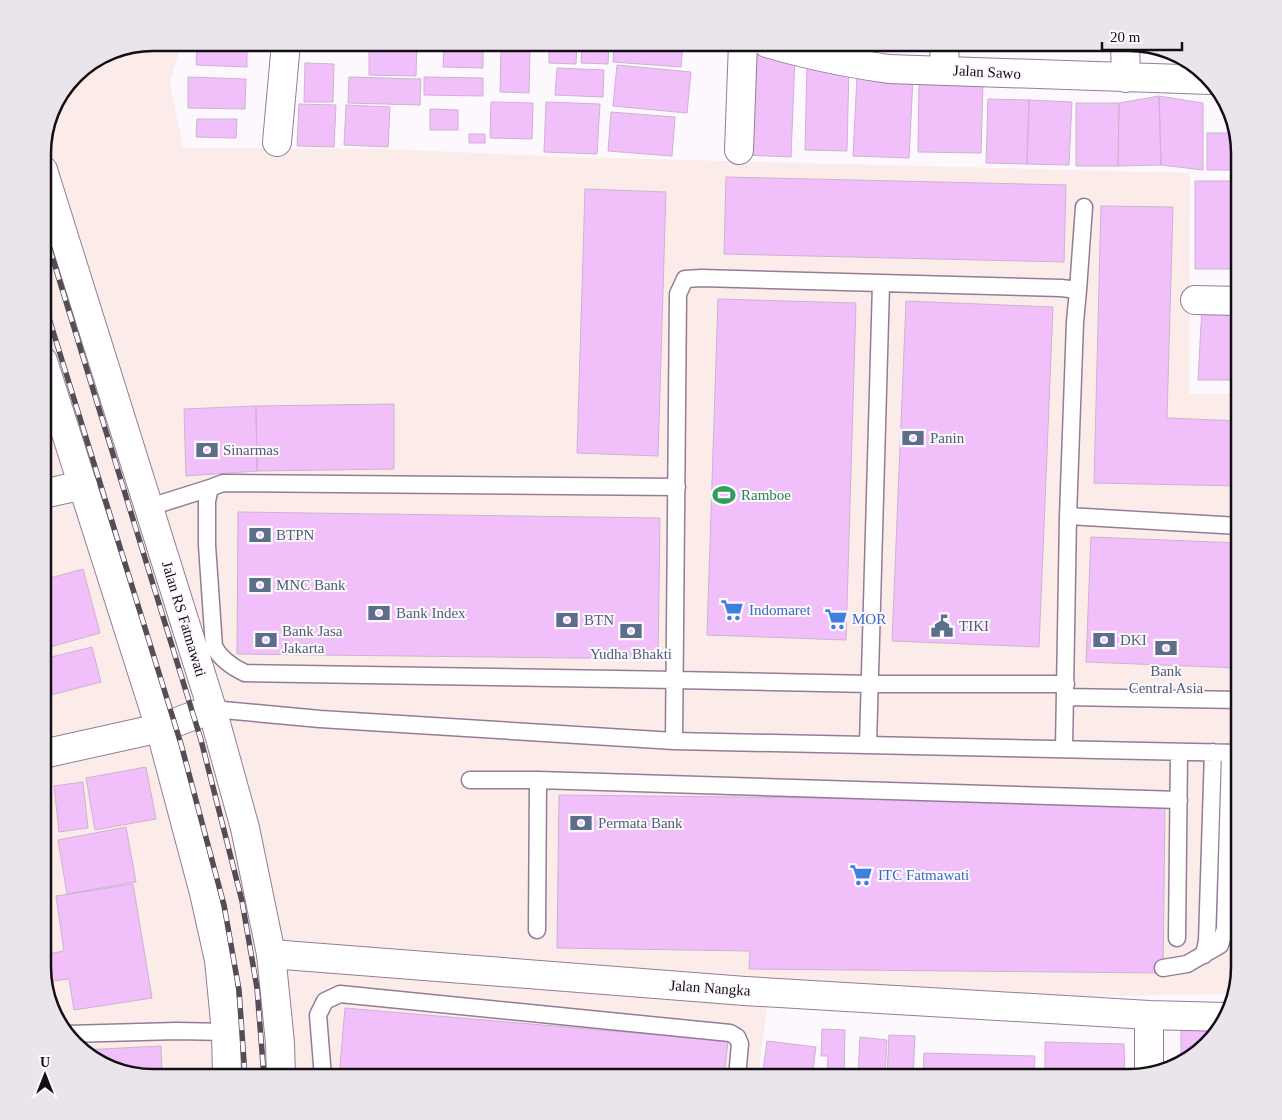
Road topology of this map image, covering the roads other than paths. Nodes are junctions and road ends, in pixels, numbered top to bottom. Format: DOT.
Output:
graph roads {
  1 [pos="285,51"];
  2 [pos="743,51"];
  3 [pos="802,51"];
  4 [pos="944,51"];
  5 [pos="1125,51"];
  6 [pos="945,70"];
  7 [pos="1126,78"];
  8 [pos="1200,80"];
  9 [pos="277,142"];
  10 [pos="740,150"];
  11 [pos="51,196"];
  12 [pos="1084,207"];
  13 [pos="881,284"];
  14 [pos="1078,290"];
  15 [pos="1195,300"];
  16 [pos="1231,301"];
  17 [pos="51,386"];
  18 [pos="83,485"];
  19 [pos="677,487"];
  20 [pos="210,488"];
  21 [pos="51,492"];
  22 [pos="150,507"];
  23 [pos="1068,516"];
  24 [pos="1231,526"];
  25 [pos="676,680"];
  26 [pos="870,684"];
  27 [pos="1066,691"];
  28 [pos="1231,700"];
  29 [pos="212,709"];
  30 [pos="160,728"];
  31 [pos="674,741"];
  32 [pos="868,745"];
  33 [pos="1064,749"];
  34 [pos="51,752"];
  35 [pos="1179,752"];
  36 [pos="1213,752"];
  37 [pos="1231,753"];
  38 [pos="470,780"];
  39 [pos="538,780"];
  40 [pos="1179,800"];
  41 [pos="1231,823"];
  42 [pos="537,930"];
  43 [pos="1177,938"];
  44 [pos="271,954"];
  45 [pos="1204,955"];
  46 [pos="1163,968"];
  47 [pos="1148,1015"];
  48 [pos="1218,1017"];
  49 [pos="226,1032"];
  50 [pos="76,1034"];
  51 [pos="1149,1067"];
  52 [pos="227,1069"];
  53 [pos="281,1069"];
  54 [pos="322,1069"];
  55 [pos="739,1069"];
  1 -- 9 [label="street"];
  2 -- 10 [label="street"];
  3 -- 6 [label="street, Jalan Sawo"];
  4 -- 6 [label="street"];
  5 -- 7 [label="street"];
  6 -- 7 [label="street, Jalan Sawo"];
  7 -- 8 [label="street, Jalan Sawo"];
  11 -- 22 [label="street, Jalan RS Fatmawati"];
  12 -- 14 [label="lane"];
  13 -- 14 [label="lane"];
  13 -- 19 [label="lane"];
  13 -- 26 [label="lane"];
  14 -- 23 [label="lane"];
  15 -- 16 [label="street"];
  17 -- 18 [label="street"];
  18 -- 21 [label="street"];
  18 -- 30 [label="street"];
  19 -- 20 [label="lane"];
  19 -- 25 [label="lane"];
  20 -- 22 [label="lane"];
  20 -- 25 [label="lane"];
  22 -- 29 [label="street, Jalan RS Fatmawati"];
  23 -- 24 [label="lane"];
  23 -- 27 [label="lane"];
  25 -- 26 [label="lane"];
  25 -- 31 [label="lane"];
  26 -- 27 [label="lane"];
  26 -- 32 [label="lane"];
  27 -- 28 [label="lane"];
  27 -- 33 [label="lane"];
  29 -- 30 [label="street"];
  29 -- 31 [label="lane"];
  29 -- 44 [label="street, Jalan RS Fatmawati"];
  30 -- 34 [label="street"];
  30 -- 49 [label="street"];
  31 -- 32 [label="lane"];
  32 -- 33 [label="lane"];
  33 -- 35 [label="lane"];
  35 -- 36 [label="lane"];
  35 -- 40 [label="lane"];
  36 -- 37 [label="lane"];
  36 -- 45 [label="lane"];
  38 -- 39 [label="lane"];
  39 -- 40 [label="lane"];
  39 -- 42 [label="lane"];
  40 -- 43 [label="lane"];
  41 -- 45 [label="lane"];
  44 -- 47 [label="street, Jalan Nangka"];
  44 -- 53 [label="street, Jalan RS Fatmawati"];
  45 -- 46 [label="lane"];
  47 -- 48 [label="street, Jalan Nangka"];
  47 -- 51 [label="street"];
  49 -- 50 [label="lane"];
  49 -- 52 [label="street"];
  54 -- 55 [label="lane"];
}
